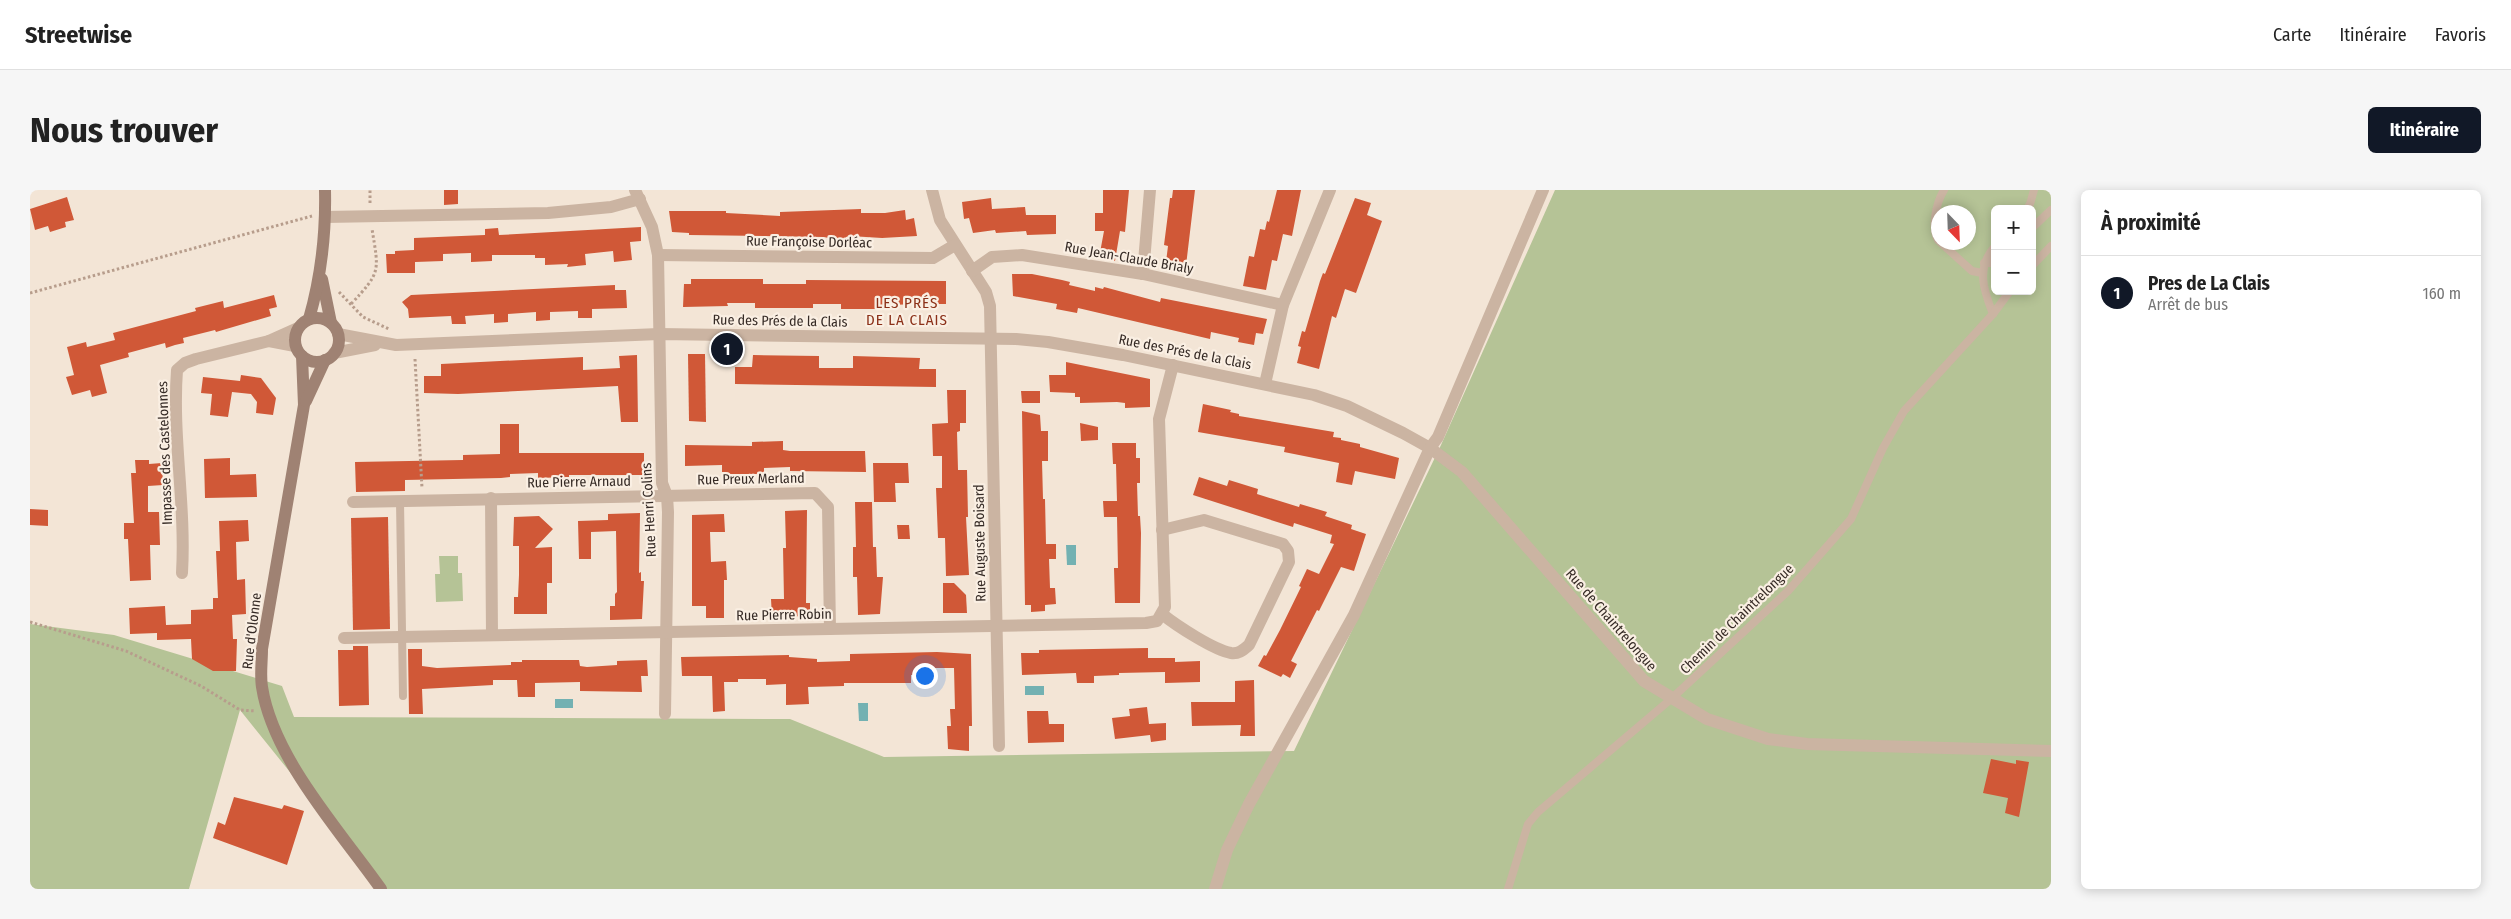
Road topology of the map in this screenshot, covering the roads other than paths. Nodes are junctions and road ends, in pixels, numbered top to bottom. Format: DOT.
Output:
graph roads {
  1 [pos="325,190"];
  2 [pos="932,190"];
  3 [pos="1150,190"];
  4 [pos="1330,190"];
  5 [pos="1543,190"];
  6 [pos="1944,190"];
  7 [pos="2034,190"];
  8 [pos="638,194"];
  9 [pos="1939,205"];
  10 [pos="2029,205"];
  11 [pos="2051,210"];
  12 [pos="326,217"];
  13 [pos="2036,224"];
  14 [pos="955,245"];
  15 [pos="2051,246"];
  16 [pos="1949,250"];
  17 [pos="1992,250"];
  18 [pos="658,255"];
  19 [pos="2036,262"];
  20 [pos="1984,263"];
  21 [pos="1991,263"];
  22 [pos="972,270"];
  23 [pos="1982,273"];
  24 [pos="1143,274"];
  25 [pos="321,275"];
  26 [pos="2007,295"];
  27 [pos="1283,305"];
  28 [pos="1992,314"];
  29 [pos="308,319"];
  30 [pos="298,328"];
  31 [pos="334,328"];
  32 [pos="659,334"];
  33 [pos="991,339"];
  34 [pos="269,341"];
  35 [pos="383,344"];
  36 [pos="298,351"];
  37 [pos="330,356"];
  38 [pos="1172,365"];
  39 [pos="1265,384"];
  40 [pos="304,405"];
  41 [pos="1430,448"];
  42 [pos="667,496"];
  43 [pos="491,498"];
  44 [pos="400,501"];
  45 [pos="353,502"];
  46 [pos="1162,530"];
  47 [pos="182,573"];
  48 [pos="1162,614"];
  49 [pos="997,626"];
  50 [pos="830,629"];
  51 [pos="668,632"];
  52 [pos="492,636"];
  53 [pos="403,637"];
  54 [pos="344,638"];
  55 [pos="403,696"];
  56 [pos="1671,699"];
  57 [pos="665,714"];
  58 [pos="999,746"];
  59 [pos="2051,751"];
  60 [pos="381,889"];
  61 [pos="1214,889"];
  62 [pos="1508,889"];
  1 -- 12 [label="street, Rue d'Olonne"];
  2 -- 14 [label="street, Rue Auguste Boisard"];
  3 -- 24 [label="street"];
  4 -- 27 [label="street"];
  5 -- 41 [label="street"];
  6 -- 9 [label="lane"];
  7 -- 10 [label="lane"];
  8 -- 12 [label="street"];
  8 -- 18 [label="street, Rue Henri Colins"];
  11 -- 13 [label="lane"];
  12 -- 25 [label="street, Rue d'Olonne"];
  14 -- 18 [label="street, Rue Françoise Dorléac"];
  14 -- 22 [label="street, Rue Auguste Boisard"];
  15 -- 19 [label="lane"];
  16 -- 23 [label="lane"];
  17 -- 20 [label="lane"];
  18 -- 32 [label="street, Rue Henri Colins"];
  20 -- 21 [label="lane"];
  20 -- 23 [label="lane"];
  22 -- 24 [label="street, Rue Jean-Claude Brialy"];
  22 -- 33 [label="street, Rue Auguste Boisard"];
  23 -- 28 [label="lane"];
  24 -- 27 [label="street, Rue Jean-Claude Brialy"];
  25 -- 29 [label="street, Rue d'Olonne"];
  25 -- 31 [label="street, Rue d'Olonne"];
  26 -- 28 [label="lane, Chemin de Chaintrelongue"];
  27 -- 39 [label="street"];
  28 -- 56 [label="lane, Chemin de Chaintrelongue"];
  29 -- 30 [label="street"];
  29 -- 31 [label="street"];
  30 -- 34 [label="street, Impasse des Castelonnes"];
  30 -- 36 [label="street, Rue d'Olonne"];
  31 -- 35 [label="street, Rue des Prés de la Clais"];
  31 -- 37 [label="street, Rue d'Olonne"];
  32 -- 33 [label="street, Rue des Prés de la Clais"];
  32 -- 35 [label="street, Rue des Prés de la Clais"];
  32 -- 42 [label="street, Rue Henri Colins"];
  33 -- 38 [label="street, Rue des Prés de la Clais"];
  33 -- 49 [label="street, Rue Auguste Boisard"];
  34 -- 36 [label="street, Impasse des Castelonnes"];
  34 -- 47 [label="street, Impasse des Castelonnes"];
  35 -- 37 [label="street, Rue des Prés de la Clais"];
  36 -- 37 [label="street"];
  36 -- 40 [label="street, Rue d'Olonne"];
  37 -- 40 [label="street, Rue d'Olonne"];
  38 -- 39 [label="street, Rue des Prés de la Clais"];
  38 -- 46 [label="street"];
  39 -- 41 [label="street, Rue des Prés de la Clais"];
  40 -- 60 [label="street, Rue d'Olonne"];
  41 -- 56 [label="street, Rue de Chaintrelongue"];
  41 -- 61 [label="street"];
  42 -- 43 [label="street, Rue Pierre Arnaud"];
  42 -- 50 [label="street, Rue Preux Merland"];
  42 -- 51 [label="street, Rue Henri Colins"];
  43 -- 44 [label="street, Rue Pierre Arnaud"];
  43 -- 52 [label="street"];
  44 -- 45 [label="street, Rue Pierre Arnaud"];
  44 -- 53 [label="lane"];
  46 -- 48 [label="street"];
  46 -- 48 [label="street"];
  48 -- 49 [label="street, Rue Pierre Robin"];
  49 -- 50 [label="street, Rue Pierre Robin"];
  49 -- 58 [label="street, Rue Auguste Boisard"];
  50 -- 51 [label="street, Rue Pierre Robin"];
  51 -- 52 [label="street, Rue Pierre Robin"];
  51 -- 57 [label="street, Rue Henri Colins"];
  52 -- 53 [label="street, Rue Pierre Robin"];
  53 -- 54 [label="street, Rue Pierre Robin"];
  53 -- 55 [label="lane"];
  56 -- 59 [label="street, Rue de Chaintrelongue"];
  56 -- 62 [label="lane, Chemin de Chaintrelongue"];
}
